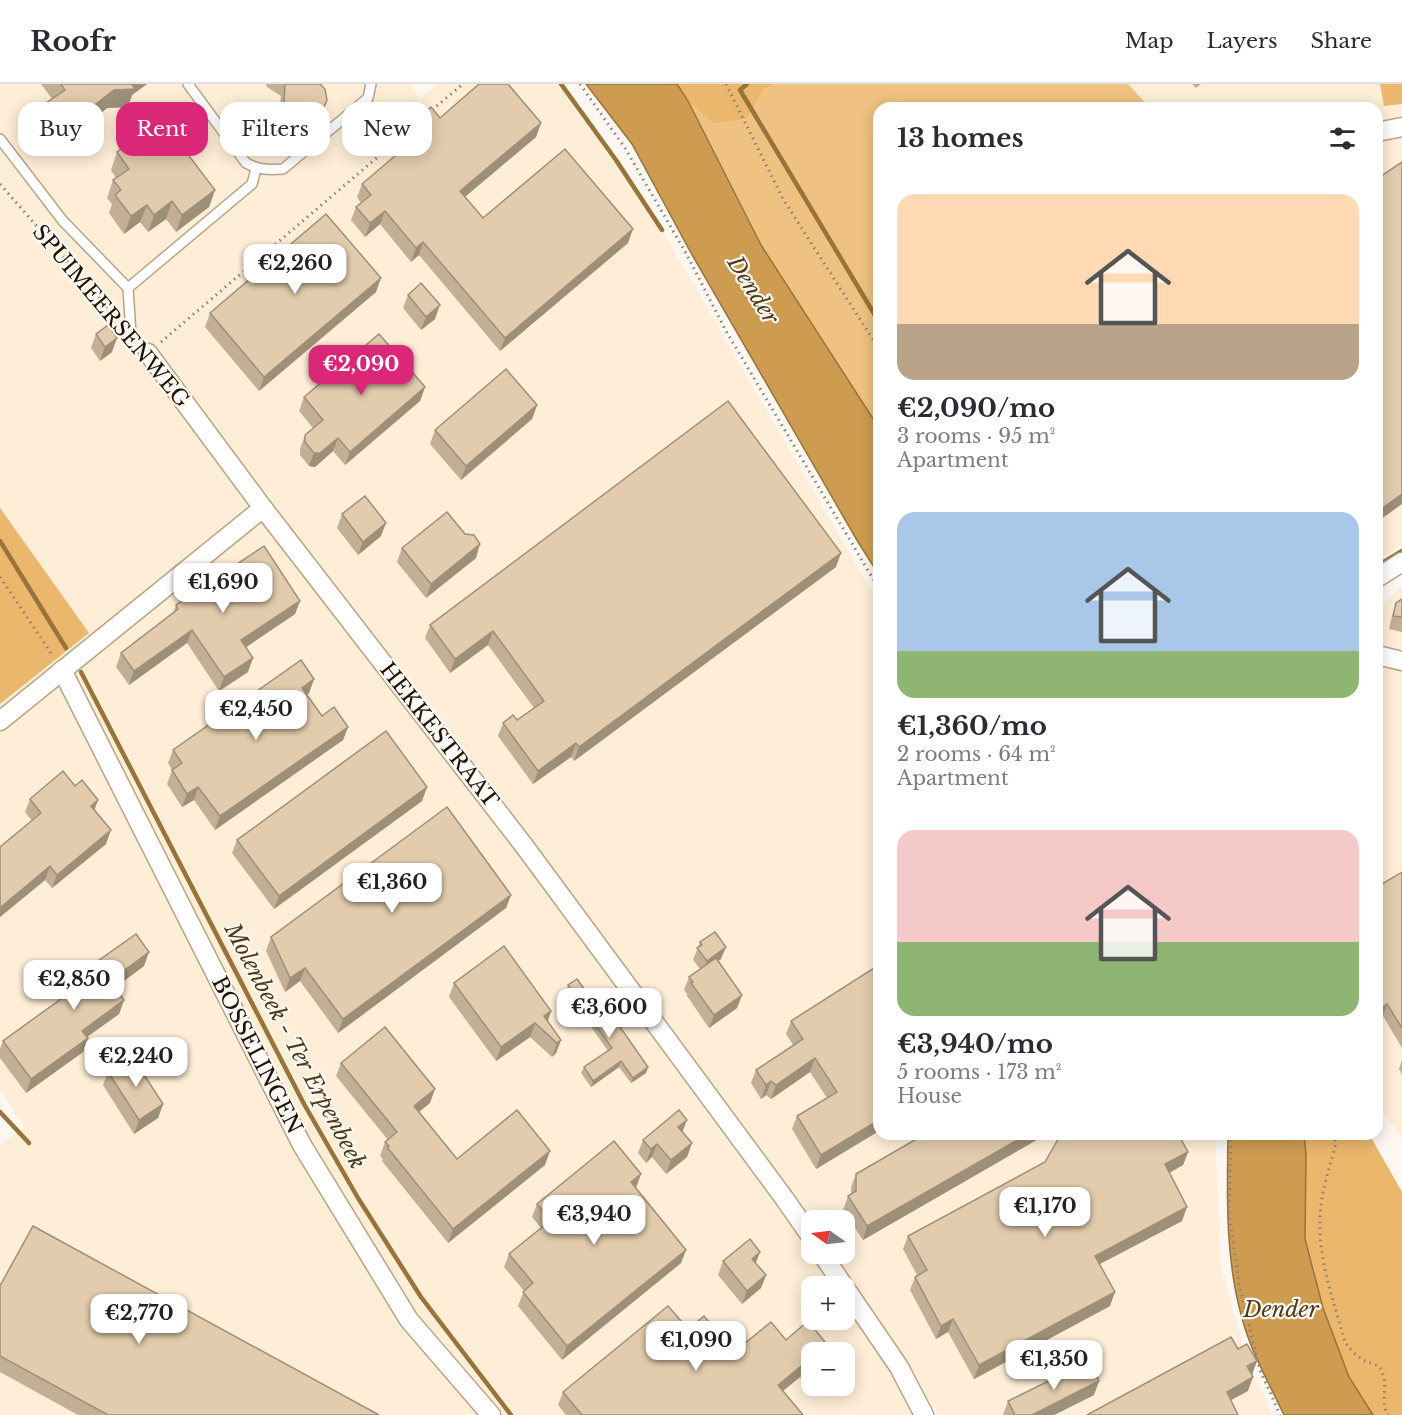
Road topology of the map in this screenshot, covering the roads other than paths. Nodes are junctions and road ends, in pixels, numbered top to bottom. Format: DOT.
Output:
graph roads {
  1 [pos="188,84"];
  2 [pos="371,84"];
  3 [pos="1402,127"];
  4 [pos="1383,131"];
  5 [pos="0,139"];
  6 [pos="256,169"];
  7 [pos="128,288"];
  8 [pos="131,334"];
  9 [pos="148,354"];
  10 [pos="263,508"];
  11 [pos="1402,562"];
  12 [pos="1383,574"];
  13 [pos="1383,656"];
  14 [pos="1402,661"];
  15 [pos="62,670"];
  16 [pos="0,721"];
  17 [pos="801,1222"];
  18 [pos="829,1264"];
  19 [pos="491,1415"];
  20 [pos="924,1415"];
  1 -- 6 [label="lane"];
  2 -- 6 [label="lane"];
  3 -- 4 [label="street"];
  5 -- 7 [label="lane"];
  6 -- 7 [label="lane"];
  7 -- 8 [label="lane"];
  9 -- 10 [label="street, SPUIMEERSENWEG"];
  10 -- 15 [label="street"];
  10 -- 17 [label="street, HEKKESTRAAT"];
  11 -- 12 [label="street"];
  13 -- 14 [label="street"];
  15 -- 16 [label="street"];
  15 -- 19 [label="street, BOSSELINGEN"];
  18 -- 20 [label="street"];
}
